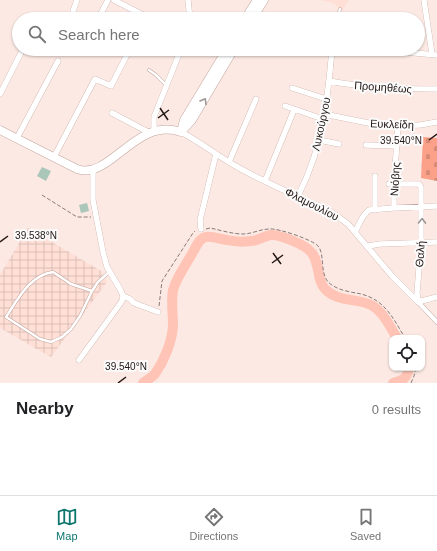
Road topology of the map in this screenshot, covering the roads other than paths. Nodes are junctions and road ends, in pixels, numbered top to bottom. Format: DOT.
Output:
graph roads {
  1 [pos="77,0"];
  2 [pos="108,0"];
  3 [pos="114,0"];
  4 [pos="188,0"];
  5 [pos="257,0"];
  6 [pos="264,0"];
  7 [pos="424,0"];
  8 [pos="340,9"];
  9 [pos="73,12"];
  10 [pos="102,12"];
  11 [pos="134,12"];
  12 [pos="189,12"];
  13 [pos="249,12"];
  14 [pos="256,12"];
  15 [pos="339,12"];
  16 [pos="425,54"];
  17 [pos="435,55"];
  18 [pos="19,56"];
  19 [pos="126,56"];
  20 [pos="178,56"];
  21 [pos="222,56"];
  22 [pos="230,56"];
  23 [pos="331,56"];
  24 [pos="58,61"];
  25 [pos="149,70"];
  26 [pos="329,81"];
  27 [pos="166,86"];
  28 [pos="292,88"];
  29 [pos="437,89"];
  30 [pos="0,94"];
  31 [pos="256,99"];
  32 [pos="326,99"];
  33 [pos="285,106"];
  34 [pos="294,110"];
  35 [pos="112,113"];
  36 [pos="324,117"];
  37 [pos="437,122"];
  38 [pos="398,126"];
  39 [pos="0,130"];
  40 [pos="152,132"];
  41 [pos="181,132"];
  42 [pos="17,138"];
  43 [pos="319,140"];
  44 [pos="338,144"];
  45 [pos="366,145"];
  46 [pos="397,146"];
  47 [pos="216,154"];
  48 [pos="54,157"];
  49 [pos="229,162"];
  50 [pos="93,170"];
  51 [pos="375,176"];
  52 [pos="265,181"];
  53 [pos="392,184"];
  54 [pos="298,196"];
  55 [pos="437,206"];
  56 [pos="422,207"];
  57 [pos="394,208"];
  58 [pos="375,210"];
  59 [pos="201,229"];
  60 [pos="355,232"];
  61 [pos="437,242"];
  62 [pos="421,243"];
  63 [pos="368,246"];
  64 [pos="110,272"];
  65 [pos="92,291"];
  66 [pos="123,296"];
  67 [pos="437,297"];
  68 [pos="418,302"];
  69 [pos="158,312"];
  70 [pos="437,322"];
  71 [pos="79,360"];
  1 -- 9 [label="street"];
  2 -- 10 [label="street"];
  3 -- 11 [label="street"];
  4 -- 12 [label="street"];
  5 -- 13 [label="main road"];
  6 -- 14 [label="main road"];
  7 -- 17 [label="street"];
  8 -- 15 [label="lane"];
  16 -- 17 [label="street"];
  18 -- 30 [label="street"];
  19 -- 48 [label="street"];
  20 -- 27 [label="street"];
  21 -- 41 [label="main road"];
  41 -- 22 [label="main road, one-way"];
  23 -- 26 [label="street, Λυκούργου"];
  24 -- 42 [label="street"];
  25 -- 27 [label="lane"];
  26 -- 29 [label="street, Προμηθέως"];
  26 -- 32 [label="street, Λυκούργου"];
  27 -- 40 [label="street"];
  28 -- 32 [label="street"];
  31 -- 49 [label="street"];
  32 -- 36 [label="street, Λυκούργου"];
  33 -- 34 [label="street, Ευκλείδη"];
  34 -- 36 [label="street, Ευκλείδη"];
  34 -- 52 [label="street"];
  35 -- 40 [label="street"];
  36 -- 38 [label="street, Ευκλείδη"];
  36 -- 43 [label="street, Λυκούργου"];
  37 -- 38 [label="street, Ευκλείδη"];
  38 -- 46 [label="street, Νιόβης"];
  39 -- 42 [label="main road"];
  40 -- 41 [label="main road"];
  40 -- 50 [label="main road"];
  41 -- 47 [label="street, Φλαμουλίου"];
  42 -- 48 [label="main road"];
  43 -- 44 [label="street"];
  43 -- 54 [label="street, Λυκούργου"];
  45 -- 46 [label="street"];
  46 -- 53 [label="street, Νιόβης"];
  47 -- 49 [label="street, Φλαμουλίου"];
  47 -- 59 [label="street"];
  48 -- 50 [label="main road"];
  49 -- 52 [label="street, Φλαμουλίου"];
  50 -- 64 [label="street"];
  51 -- 58 [label="street"];
  52 -- 54 [label="street, Φλαμουλίου"];
  53 -- 56 [label="street, Θαλή"];
  53 -- 57 [label="street, Νιόβης"];
  54 -- 60 [label="street, Φλαμουλίου"];
  55 -- 56 [label="street"];
  56 -- 57 [label="street"];
  62 -- 56 [label="street, Θαλή, one-way"];
  57 -- 58 [label="street"];
  58 -- 60 [label="street"];
  60 -- 63 [label="street, Φλαμουλίου"];
  61 -- 62 [label="street"];
  62 -- 63 [label="street"];
  62 -- 68 [label="street, Θαλή"];
  63 -- 68 [label="street, Φλαμουλίου"];
  64 -- 65 [label="lane"];
  64 -- 66 [label="street"];
  65 -- 65 [label="lane"];
  66 -- 69 [label="street"];
  66 -- 71 [label="street"];
  67 -- 68 [label="street"];
  68 -- 70 [label="street, Φλαμουλίου"];
}
